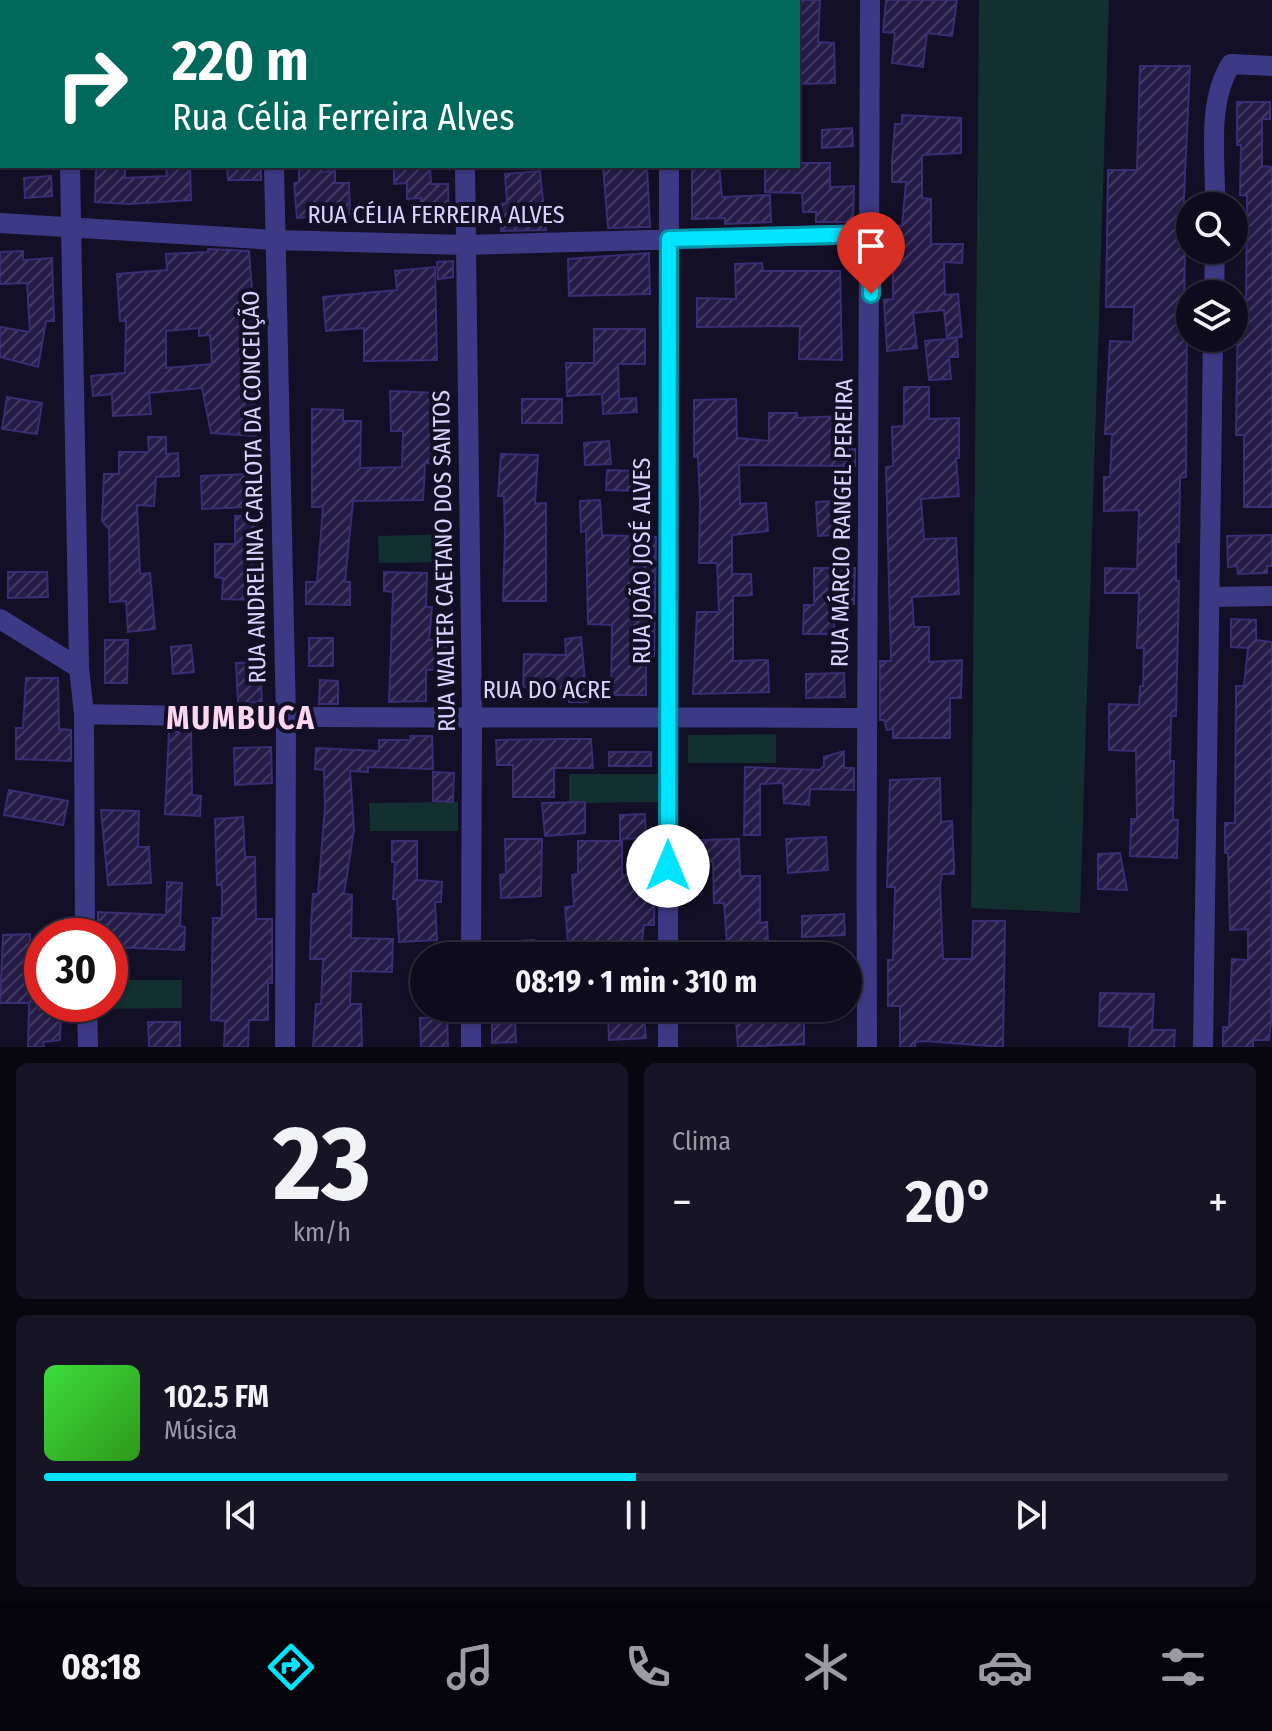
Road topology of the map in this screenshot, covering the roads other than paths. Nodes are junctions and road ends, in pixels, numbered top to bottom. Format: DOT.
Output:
graph roads {
  1 [pos="870,0"];
  2 [pos="1272,66"];
  3 [pos="70,168"];
  4 [pos="274,168"];
  5 [pos="465,168"];
  6 [pos="669,168"];
  7 [pos="1215,192"];
  8 [pos="0,223"];
  9 [pos="71,230"];
  10 [pos="872,234"];
  11 [pos="669,239"];
  12 [pos="275,240"];
  13 [pos="465,245"];
  14 [pos="1213,352"];
  15 [pos="1272,596"];
  16 [pos="1210,597"];
  17 [pos="1,619"];
  18 [pos="0,644"];
  19 [pos="79,668"];
  20 [pos="84,714"];
  21 [pos="472,715"];
  22 [pos="667,716"];
  23 [pos="865,718"];
  24 [pos="286,719"];
  25 [pos="85,918"];
  26 [pos="471,942"];
  27 [pos="668,942"];
  28 [pos="87,1022"];
  29 [pos="471,1022"];
  30 [pos="668,1022"];
  31 [pos="88,1047"];
  32 [pos="285,1047"];
  33 [pos="471,1047"];
  34 [pos="668,1047"];
  35 [pos="867,1047"];
  36 [pos="1203,1047"];
  1 -- 10 [label="street, RUA MÁRCIO RANGEL PEREIRA"];
  2 -- 7 [label="street"];
  3 -- 9 [label="street"];
  4 -- 12 [label="street, RUA ANDRELINA CARLOTA DA CONCEIÇÃO"];
  5 -- 13 [label="street, RUA WALTER CAETANO DOS SANTOS"];
  6 -- 11 [label="street, RUA JOÃO JOSÉ ALVES"];
  8 -- 9 [label="street, RUA CÉLIA FERREIRA ALVES"];
  9 -- 12 [label="street, RUA CÉLIA FERREIRA ALVES"];
  9 -- 19 [label="street"];
  10 -- 11 [label="street, RUA CÉLIA FERREIRA ALVES"];
  10 -- 23 [label="street, RUA MÁRCIO RANGEL PEREIRA"];
  11 -- 13 [label="street, RUA CÉLIA FERREIRA ALVES"];
  11 -- 22 [label="street, RUA JOÃO JOSÉ ALVES"];
  12 -- 13 [label="street, RUA CÉLIA FERREIRA ALVES"];
  12 -- 24 [label="street, RUA ANDRELINA CARLOTA DA CONCEIÇÃO"];
  13 -- 21 [label="street, RUA WALTER CAETANO DOS SANTOS"];
  14 -- 16 [label="street"];
  15 -- 16 [label="street"];
  16 -- 36 [label="street"];
  17 -- 18 [label="street"];
  17 -- 19 [label="street"];
  19 -- 20 [label="street"];
  20 -- 24 [label="street, RUA DO ACRE"];
  20 -- 25 [label="street"];
  21 -- 22 [label="street, RUA DO ACRE"];
  21 -- 24 [label="street, RUA DO ACRE"];
  21 -- 26 [label="street, RUA WALTER CAETANO DOS SANTOS"];
  22 -- 23 [label="street, RUA DO ACRE"];
  22 -- 27 [label="street, RUA JOÃO JOSÉ ALVES"];
  23 -- 35 [label="street, RUA MÁRCIO RANGEL PEREIRA"];
  24 -- 32 [label="street, RUA ANDRELINA CARLOTA DA CONCEIÇÃO"];
  28 -- 31 [label="street"];
  29 -- 33 [label="street"];
  30 -- 34 [label="street"];
}
